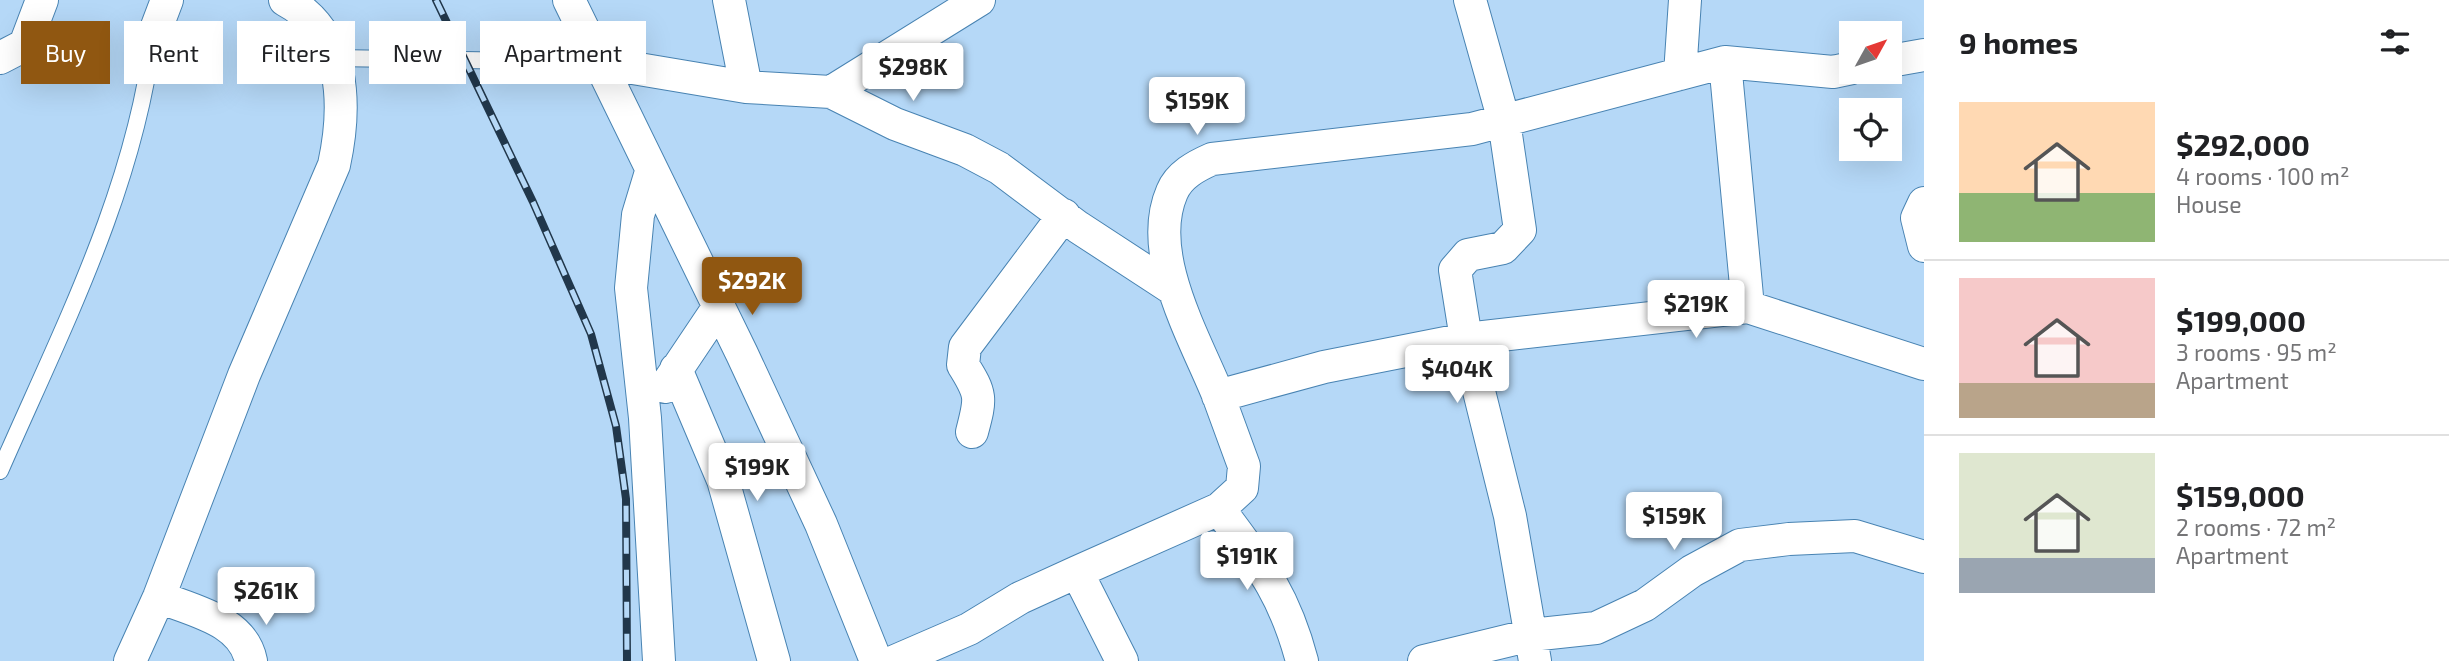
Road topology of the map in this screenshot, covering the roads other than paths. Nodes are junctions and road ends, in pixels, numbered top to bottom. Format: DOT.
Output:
graph roads {
  1 [pos="42,0"];
  2 [pos="167,0"];
  3 [pos="569,0"];
  4 [pos="729,0"];
  5 [pos="1470,0"];
  6 [pos="1685,0"];
  7 [pos="295,3"];
  8 [pos="966,4"];
  9 [pos="159,21"];
  10 [pos="315,21"];
  11 [pos="578,21"];
  12 [pos="1924,55"];
  13 [pos="0,58"];
  14 [pos="355,58"];
  15 [pos="1902,59"];
  16 [pos="480,60"];
  17 [pos="1725,62"];
  18 [pos="646,70"];
  19 [pos="1839,71"];
  20 [pos="1680,74"];
  21 [pos="147,84"];
  22 [pos="337,84"];
  23 [pos="608,84"];
  24 [pos="746,87"];
  25 [pos="831,92"];
  26 [pos="1504,121"];
  27 [pos="651,172"];
  28 [pos="1924,203"];
  29 [pos="1064,215"];
  30 [pos="1924,246"];
  31 [pos="1173,289"];
  32 [pos="1748,307"];
  33 [pos="718,308"];
  34 [pos="1466,339"];
  35 [pos="1924,364"];
  36 [pos="676,369"];
  37 [pos="1218,396"];
  38 [pos="645,418"];
  39 [pos="972,432"];
  40 [pos="0,471"];
  41 [pos="1219,509"];
  42 [pos="1924,557"];
  43 [pos="1077,572"];
  44 [pos="159,597"];
  45 [pos="1533,648"];
  46 [pos="130,661"];
  47 [pos="251,661"];
  48 [pos="659,661"];
  49 [pos="774,661"];
  50 [pos="876,661"];
  51 [pos="895,661"];
  52 [pos="1122,661"];
  53 [pos="1302,661"];
  54 [pos="1424,661"];
  1 -- 13 [label="street"];
  2 -- 9 [label="street"];
  3 -- 11 [label="street"];
  4 -- 24 [label="street"];
  5 -- 26 [label="street"];
  6 -- 20 [label="street"];
  7 -- 10 [label="street"];
  8 -- 25 [label="street"];
  12 -- 15 [label="street"];
  14 -- 16 [label="lane"];
  17 -- 19 [label="street"];
  17 -- 20 [label="street"];
  17 -- 32 [label="street"];
  18 -- 24 [label="street"];
  20 -- 26 [label="street"];
  21 -- 40 [label="lane"];
  22 -- 44 [label="street"];
  23 -- 27 [label="street"];
  24 -- 25 [label="street"];
  25 -- 29 [label="street"];
  26 -- 31 [label="street"];
  26 -- 34 [label="street"];
  27 -- 33 [label="street"];
  27 -- 38 [label="street"];
  28 -- 30 [label="street"];
  29 -- 31 [label="street"];
  29 -- 39 [label="street"];
  31 -- 37 [label="street"];
  32 -- 34 [label="street"];
  32 -- 35 [label="street"];
  33 -- 36 [label="street"];
  33 -- 50 [label="street"];
  34 -- 37 [label="street"];
  34 -- 45 [label="street"];
  36 -- 38 [label="street"];
  36 -- 49 [label="street"];
  37 -- 41 [label="street"];
  38 -- 48 [label="street"];
  41 -- 43 [label="street"];
  41 -- 53 [label="street"];
  42 -- 45 [label="street"];
  43 -- 51 [label="street"];
  43 -- 52 [label="street"];
  44 -- 46 [label="street"];
  44 -- 47 [label="street"];
  45 -- 54 [label="street"];
}
